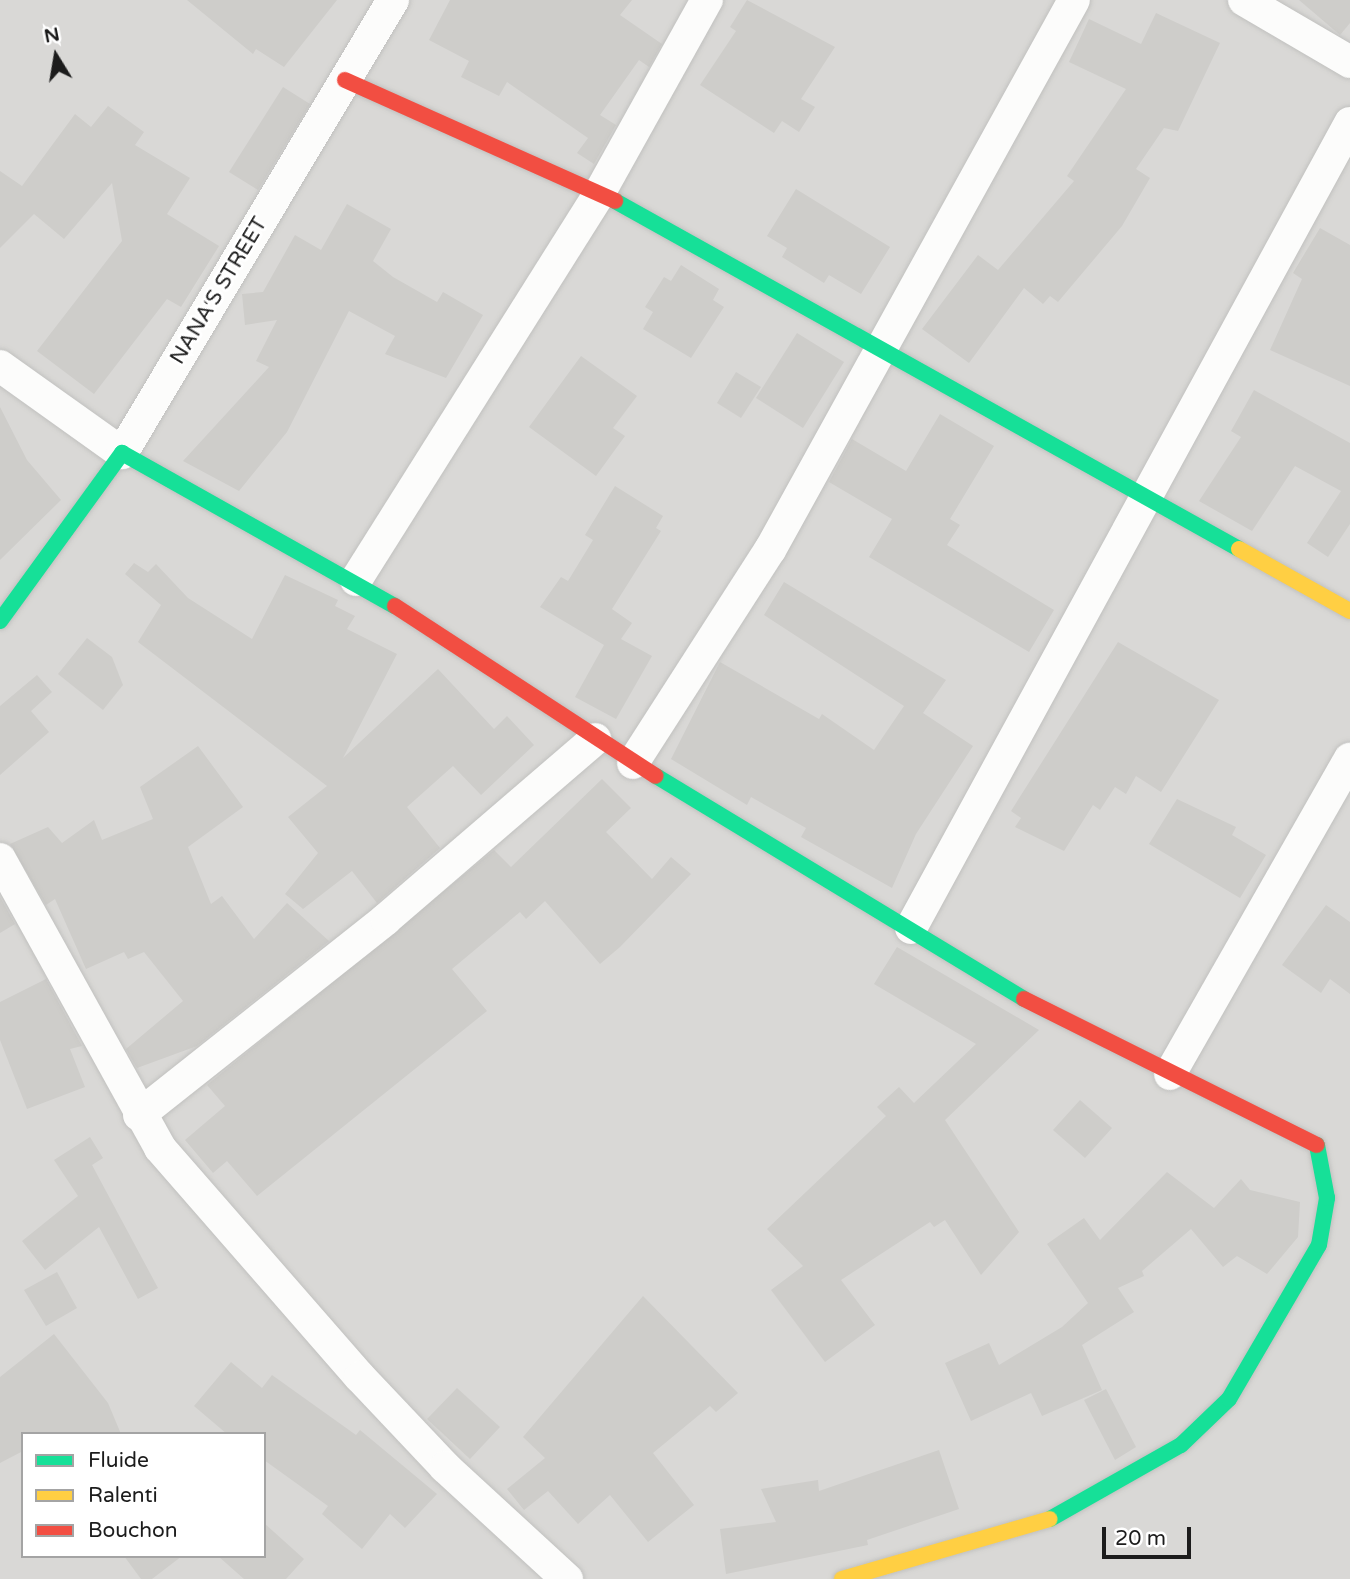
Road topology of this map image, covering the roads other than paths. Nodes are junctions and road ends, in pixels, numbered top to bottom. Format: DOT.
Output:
graph roads {
  1 [pos="708,0"];
  2 [pos="1074,0"];
  3 [pos="1244,0"];
  4 [pos="384,4"];
  5 [pos="1350,62"];
  6 [pos="345,80"];
  7 [pos="1350,123"];
  8 [pos="600,192"];
  9 [pos="884,347"];
  10 [pos="0,366"];
  11 [pos="122,453"];
  12 [pos="1143,495"];
  13 [pos="356,580"];
  14 [pos="1350,611"];
  15 [pos="0,621"];
  16 [pos="596,739"];
  17 [pos="1350,759"];
  18 [pos="634,763"];
  19 [pos="0,859"];
  20 [pos="911,928"];
  21 [pos="1170,1074"];
  22 [pos="139,1115"];
  23 [pos="567,1579"];
  24 [pos="842,1579"];
  1 -- 8 [label="street"];
  2 -- 9 [label="street"];
  3 -- 5 [label="street"];
  4 -- 6 [label="street, NANA׳S STREET"];
  6 -- 8 [label="street"];
  6 -- 11 [label="street, NANA׳S STREET"];
  7 -- 12 [label="street"];
  8 -- 9 [label="street"];
  8 -- 13 [label="street"];
  9 -- 12 [label="street"];
  9 -- 18 [label="street"];
  10 -- 11 [label="street"];
  11 -- 13 [label="street"];
  11 -- 15 [label="street"];
  12 -- 14 [label="street"];
  12 -- 20 [label="street"];
  13 -- 16 [label="street"];
  16 -- 18 [label="street"];
  16 -- 22 [label="street"];
  17 -- 21 [label="street"];
  18 -- 20 [label="street"];
  19 -- 22 [label="street"];
  20 -- 21 [label="street"];
  21 -- 24 [label="street"];
  22 -- 23 [label="street"];
}
